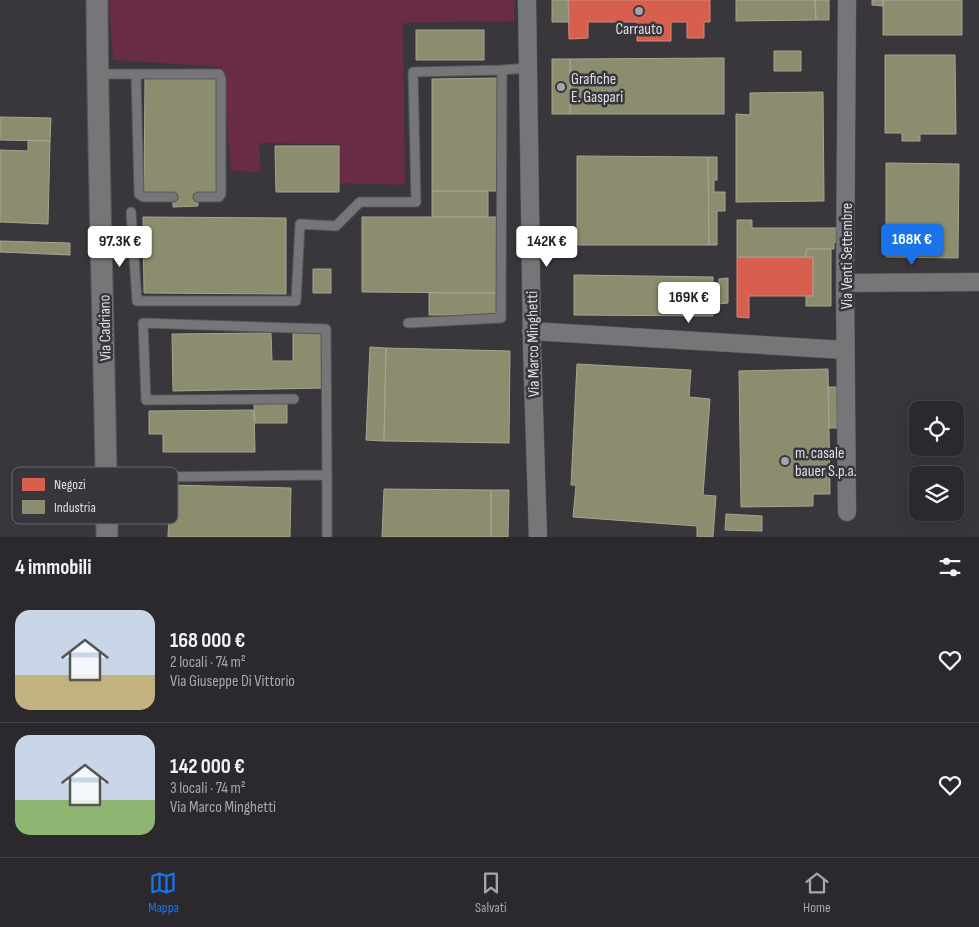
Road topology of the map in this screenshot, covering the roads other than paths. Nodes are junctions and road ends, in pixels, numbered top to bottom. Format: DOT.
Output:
graph roads {
  1 [pos="97,0"];
  2 [pos="527,0"];
  3 [pos="847,0"];
  4 [pos="528,68"];
  5 [pos="502,70"];
  6 [pos="97,74"];
  7 [pos="136,75"];
  8 [pos="173,197"];
  9 [pos="198,197"];
  10 [pos="131,212"];
  11 [pos="979,282"];
  12 [pos="845,283"];
  13 [pos="408,323"];
  14 [pos="531,331"];
  15 [pos="845,350"];
  16 [pos="294,399"];
  17 [pos="106,467"];
  18 [pos="327,475"];
  19 [pos="178,476"];
  20 [pos="847,512"];
  21 [pos="107,524"];
  22 [pos="107,537"];
  23 [pos="327,537"];
  24 [pos="538,537"];
  1 -- 6 [label="street, Via Cadriano"];
  2 -- 4 [label="street, Via Marco Minghetti"];
  3 -- 12 [label="street, Via Venti Settembre"];
  4 -- 5 [label="lane"];
  4 -- 14 [label="street, Via Marco Minghetti"];
  5 -- 10 [label="lane"];
  5 -- 13 [label="lane"];
  6 -- 7 [label="lane"];
  6 -- 17 [label="street, Via Cadriano"];
  7 -- 8 [label="lane"];
  7 -- 9 [label="lane"];
  11 -- 12 [label="street"];
  12 -- 15 [label="street, Via Venti Settembre"];
  14 -- 15 [label="street"];
  14 -- 24 [label="street, Via Marco Minghetti"];
  15 -- 20 [label="street, Via Venti Settembre"];
  16 -- 18 [label="lane"];
  18 -- 19 [label="lane"];
  18 -- 23 [label="lane"];
  21 -- 22 [label="street, Via Cadriano"];
}
